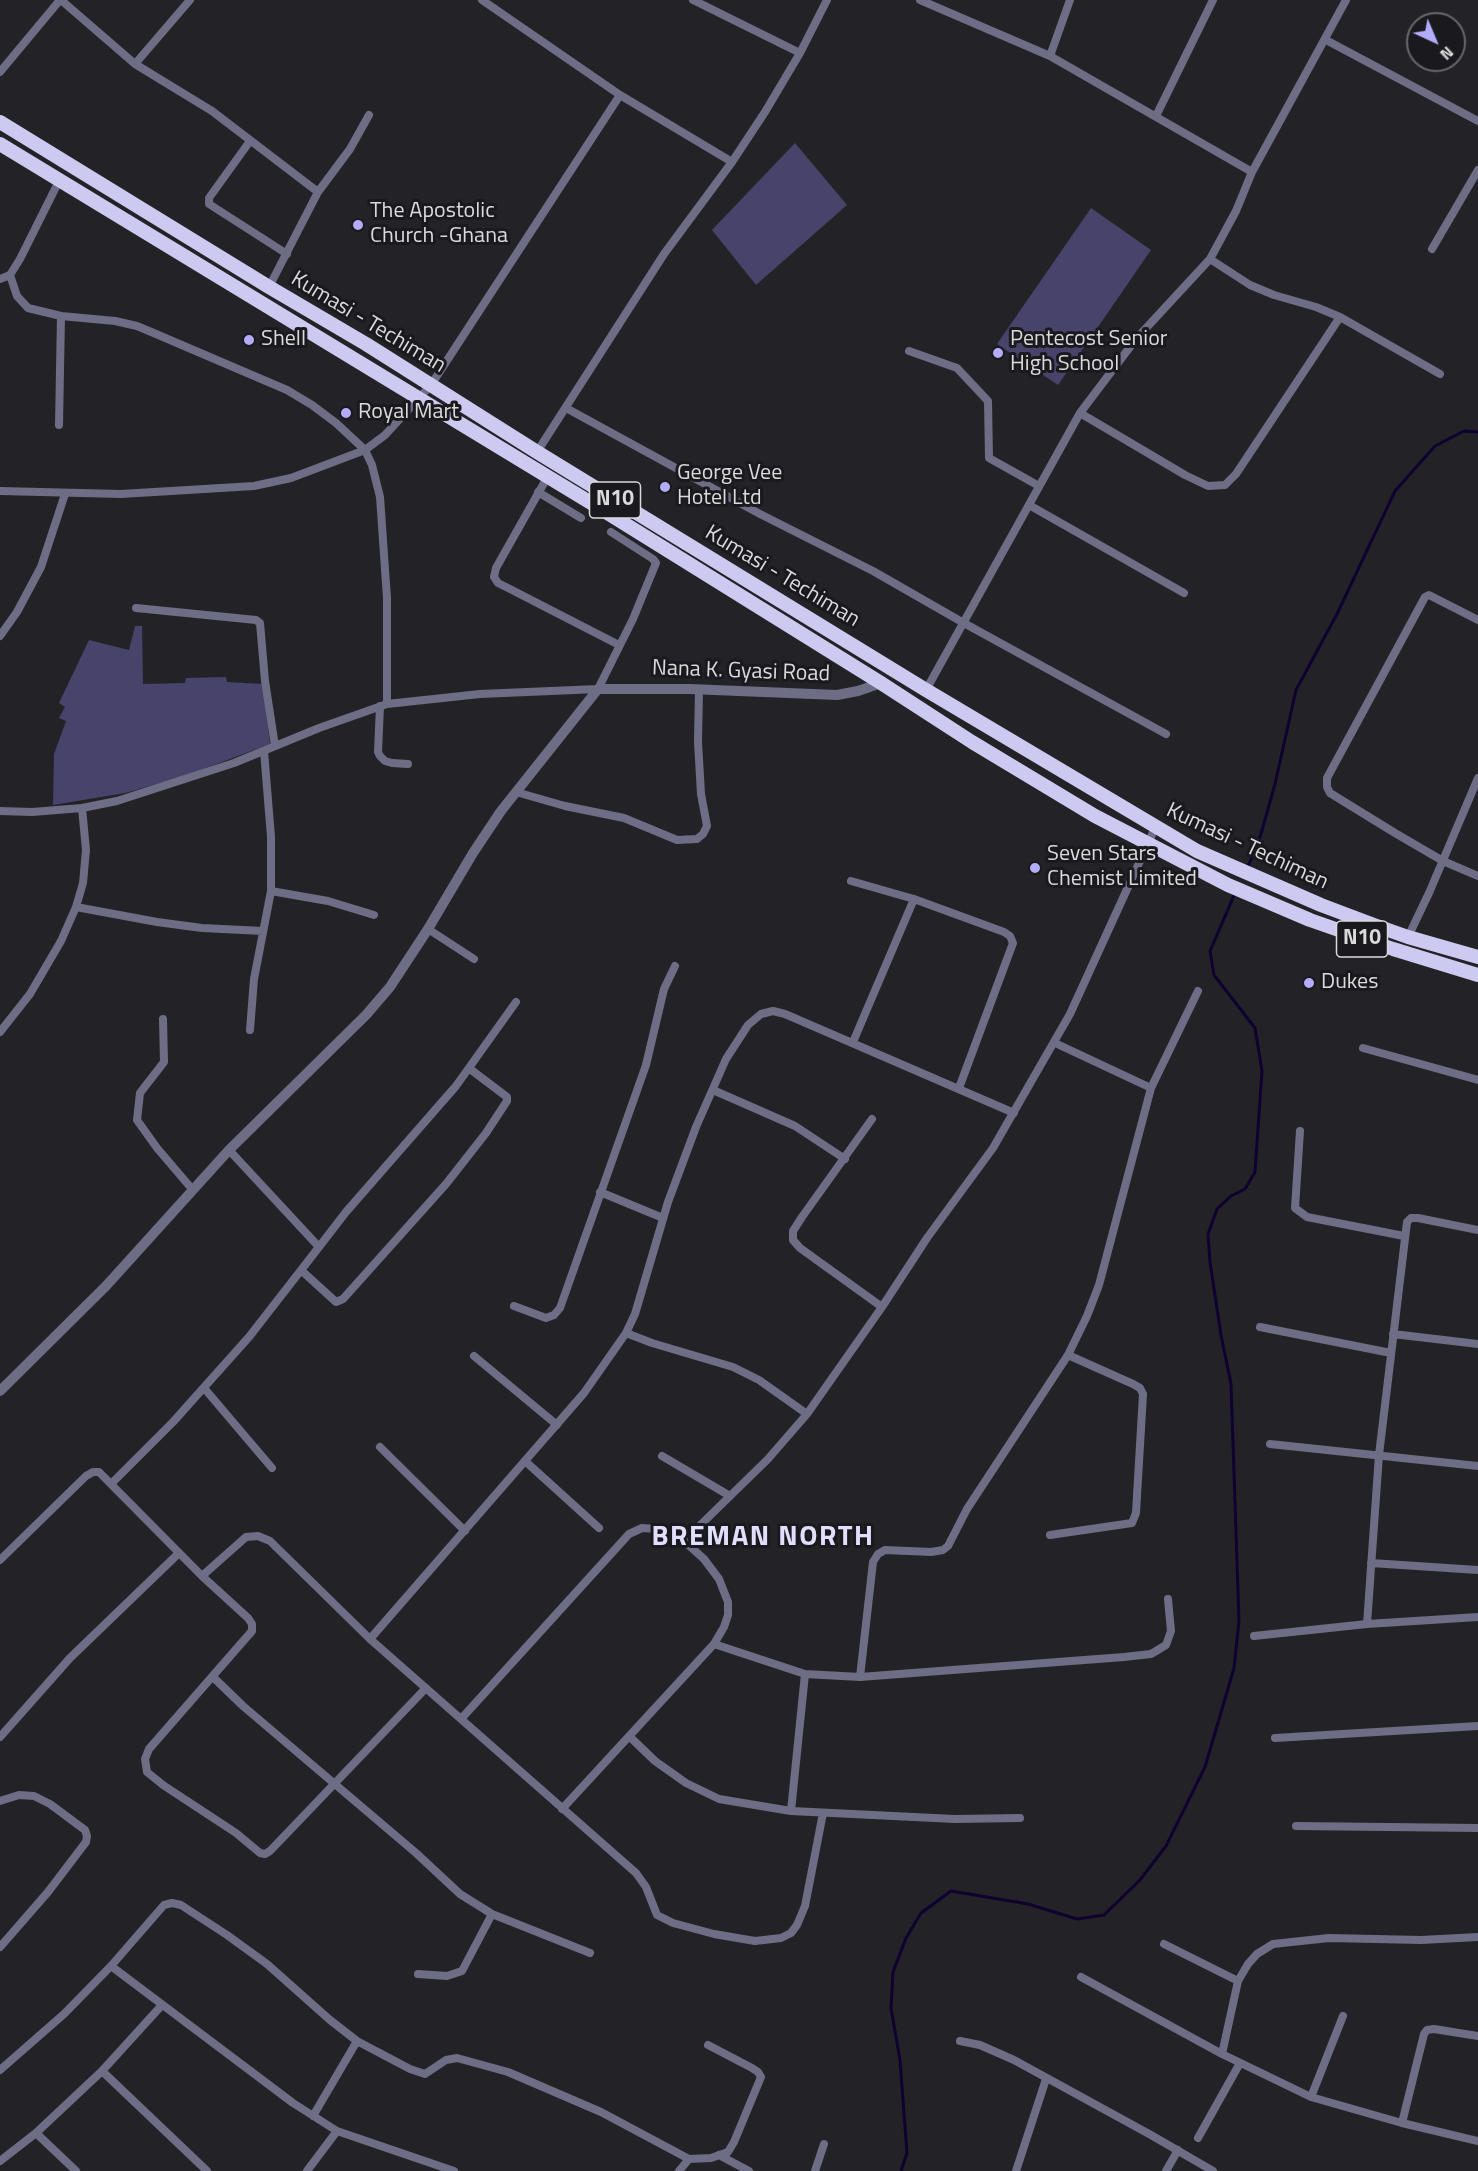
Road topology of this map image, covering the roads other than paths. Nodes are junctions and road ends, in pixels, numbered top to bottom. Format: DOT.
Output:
graph roads {
  1 [pos="60,0"];
  2 [pos="190,0"];
  3 [pos="482,0"];
  4 [pos="693,0"];
  5 [pos="827,0"];
  6 [pos="920,0"];
  7 [pos="1070,0"];
  8 [pos="1213,0"];
  9 [pos="1346,0"];
  10 [pos="1326,39"];
  11 [pos="800,53"];
  12 [pos="1050,56"];
  13 [pos="135,64"];
  14 [pos="0,72"];
  15 [pos="620,95"];
  16 [pos="369,114"];
  17 [pos="1156,116"];
  18 [pos="1478,121"];
  19 [pos="0,122"];
  20 [pos="250,141"];
  21 [pos="0,144"];
  22 [pos="732,162"];
  23 [pos="1478,170"];
  24 [pos="1252,172"];
  25 [pos="59,181"];
  26 [pos="318,192"];
  27 [pos="1432,249"];
  28 [pos="287,254"];
  29 [pos="1210,259"];
  30 [pos="10,275"];
  31 [pos="0,279"];
  32 [pos="269,287"];
  33 [pos="61,316"];
  34 [pos="1340,317"];
  35 [pos="909,351"];
  36 [pos="1440,374"];
  37 [pos="431,385"];
  38 [pos="420,399"];
  39 [pos="566,408"];
  40 [pos="1080,413"];
  41 [pos="58,426"];
  42 [pos="365,450"];
  43 [pos="537,452"];
  44 [pos="548,476"];
  45 [pos="1039,486"];
  46 [pos="0,491"];
  47 [pos="538,492"];
  48 [pos="65,494"];
  49 [pos="1029,505"];
  50 [pos="581,518"];
  51 [pos="611,532"];
  52 [pos="1184,594"];
  53 [pos="136,608"];
  54 [pos="1478,620"];
  55 [pos="962,622"];
  56 [pos="0,636"];
  57 [pos="619,645"];
  58 [pos="881,683"];
  59 [pos="598,689"];
  60 [pos="699,690"];
  61 [pos="926,690"];
  62 [pos="383,705"];
  63 [pos="1167,734"];
  64 [pos="275,746"];
  65 [pos="264,751"];
  66 [pos="408,764"];
  67 [pos="1478,778"];
  68 [pos="516,792"];
  69 [pos="82,808"];
  70 [pos="0,811"];
  71 [pos="1155,828"];
  72 [pos="1146,843"];
  73 [pos="1443,861"];
  74 [pos="1478,876"];
  75 [pos="851,881"];
  76 [pos="271,891"];
  77 [pos="914,899"];
  78 [pos="76,907"];
  79 [pos="374,915"];
  80 [pos="428,929"];
  81 [pos="263,931"];
  82 [pos="1408,937"];
  83 [pos="1478,957"];
  84 [pos="474,959"];
  85 [pos="675,966"];
  86 [pos="1478,975"];
  87 [pos="1198,991"];
  88 [pos="516,1002"];
  89 [pos="164,1019"];
  90 [pos="250,1030"];
  91 [pos="0,1032"];
  92 [pos="853,1042"];
  93 [pos="1055,1043"];
  94 [pos="1363,1048"];
  95 [pos="470,1069"];
  96 [pos="1478,1080"];
  97 [pos="959,1088"];
  98 [pos="1151,1088"];
  99 [pos="713,1090"];
  100 [pos="1014,1113"];
  101 [pos="872,1119"];
  102 [pos="1300,1131"];
  103 [pos="229,1150"];
  104 [pos="845,1159"];
  105 [pos="192,1190"];
  106 [pos="600,1192"];
  107 [pos="663,1218"];
  108 [pos="1478,1230"];
  109 [pos="1404,1236"];
  110 [pos="320,1247"];
  111 [pos="302,1271"];
  112 [pos="514,1306"];
  113 [pos="882,1306"];
  114 [pos="1260,1327"];
  115 [pos="626,1333"];
  116 [pos="1393,1334"];
  117 [pos="1478,1344"];
  118 [pos="1391,1353"];
  119 [pos="1068,1355"];
  120 [pos="474,1356"];
  121 [pos="204,1388"];
  122 [pos="0,1391"];
  123 [pos="807,1414"];
  124 [pos="557,1425"];
  125 [pos="1270,1444"];
  126 [pos="380,1447"];
  127 [pos="1379,1455"];
  128 [pos="662,1456"];
  129 [pos="525,1461"];
  130 [pos="1478,1466"];
  131 [pos="272,1468"];
  132 [pos="112,1483"];
  133 [pos="730,1496"];
  134 [pos="599,1528"];
  135 [pos="465,1531"];
  136 [pos="1050,1535"];
  137 [pos="684,1541"];
  138 [pos="179,1553"];
  139 [pos="0,1560"];
  140 [pos="1371,1563"];
  141 [pos="1478,1570"];
  142 [pos="202,1576"];
  143 [pos="1168,1599"];
  144 [pos="1478,1617"];
  145 [pos="1367,1624"];
  146 [pos="1254,1636"];
  147 [pos="370,1639"];
  148 [pos="714,1644"];
  149 [pos="805,1674"];
  150 [pos="213,1677"];
  151 [pos="860,1677"];
  152 [pos="426,1688"];
  153 [pos="461,1719"];
  154 [pos="1478,1726"];
  155 [pos="0,1737"];
  156 [pos="630,1737"];
  157 [pos="1275,1738"];
  158 [pos="335,1784"];
  159 [pos="0,1802"];
  160 [pos="562,1809"];
  161 [pos="791,1811"];
  162 [pos="823,1813"];
  163 [pos="1020,1818"];
  164 [pos="1296,1826"];
  165 [pos="1478,1828"];
  166 [pos="492,1914"];
  167 [pos="1478,1937"];
  168 [pos="1164,1944"];
  169 [pos="0,1947"];
  170 [pos="590,1953"];
  171 [pos="111,1966"];
  172 [pos="418,1974"];
  173 [pos="1081,1977"];
  174 [pos="1238,1981"];
  175 [pos="162,2005"];
  176 [pos="1343,2016"];
  177 [pos="1478,2036"];
  178 [pos="357,2041"];
  179 [pos="960,2041"];
  180 [pos="708,2045"];
  181 [pos="1222,2054"];
  182 [pos="1240,2063"];
  183 [pos="0,2070"];
  184 [pos="102,2071"];
  185 [pos="1046,2079"];
  186 [pos="1311,2097"];
  187 [pos="313,2116"];
  188 [pos="1402,2123"];
  189 [pos="337,2131"];
  190 [pos="36,2133"];
  191 [pos="1198,2138"];
  192 [pos="1478,2140"];
  193 [pos="824,2144"];
  194 [pos="1178,2150"];
  195 [pos="719,2155"];
  196 [pos="689,2159"];
  197 [pos="0,2161"];
  198 [pos="437,2169"];
  199 [pos="76,2171"];
  200 [pos="207,2171"];
  201 [pos="307,2171"];
  202 [pos="454,2171"];
  203 [pos="679,2171"];
  204 [pos="749,2171"];
  205 [pos="815,2171"];
  206 [pos="1016,2171"];
  207 [pos="1166,2171"];
  208 [pos="1213,2171"];
  1 -- 13 [label="street"];
  1 -- 14 [label="street"];
  2 -- 13 [label="street"];
  3 -- 15 [label="street"];
  4 -- 11 [label="street"];
  5 -- 11 [label="street"];
  6 -- 12 [label="street"];
  7 -- 12 [label="street"];
  8 -- 17 [label="street"];
  9 -- 10 [label="street"];
  10 -- 18 [label="street"];
  10 -- 24 [label="street"];
  11 -- 22 [label="street"];
  12 -- 17 [label="street"];
  13 -- 20 [label="street"];
  15 -- 22 [label="street"];
  15 -- 37 [label="street"];
  16 -- 26 [label="street"];
  17 -- 24 [label="street"];
  19 -- 32 [label="highway, Kumasi - Techiman / N10"];
  20 -- 26 [label="street"];
  20 -- 28 [label="street"];
  21 -- 25 [label="highway, N10"];
  22 -- 39 [label="street"];
  23 -- 27 [label="street"];
  24 -- 29 [label="street"];
  25 -- 30 [label="street"];
  25 -- 38 [label="highway, N10"];
  26 -- 28 [label="street"];
  28 -- 32 [label="street"];
  29 -- 34 [label="street"];
  29 -- 40 [label="street"];
  30 -- 31 [label="street"];
  30 -- 33 [label="street"];
  32 -- 37 [label="highway, Kumasi - Techiman / N10"];
  33 -- 41 [label="street"];
  33 -- 42 [label="street"];
  34 -- 36 [label="street"];
  34 -- 40 [label="street"];
  35 -- 45 [label="street"];
  37 -- 38 [label="street"];
  37 -- 43 [label="highway, Kumasi - Techiman / N10"];
  38 -- 42 [label="street"];
  38 -- 44 [label="highway, N10"];
  39 -- 43 [label="street"];
  39 -- 55 [label="street"];
  40 -- 45 [label="street"];
  42 -- 48 [label="street"];
  42 -- 62 [label="street"];
  43 -- 61 [label="highway, Kumasi - Techiman / N10"];
  44 -- 47 [label="street"];
  44 -- 58 [label="highway, N10"];
  45 -- 49 [label="street"];
  46 -- 48 [label="street"];
  47 -- 50 [label="street"];
  47 -- 57 [label="street"];
  48 -- 56 [label="street"];
  49 -- 52 [label="street"];
  49 -- 55 [label="street"];
  51 -- 57 [label="street"];
  53 -- 64 [label="street"];
  54 -- 73 [label="street"];
  55 -- 61 [label="street"];
  55 -- 63 [label="street"];
  57 -- 59 [label="street"];
  58 -- 60 [label="street, Nana K. Gyasi Road"];
  58 -- 72 [label="highway, N10"];
  59 -- 60 [label="street, Nana K. Gyasi Road"];
  59 -- 62 [label="street"];
  59 -- 68 [label="street"];
  60 -- 68 [label="street"];
  61 -- 71 [label="highway, Kumasi - Techiman / N10"];
  62 -- 64 [label="street"];
  62 -- 66 [label="street"];
  64 -- 65 [label="street"];
  65 -- 69 [label="street"];
  65 -- 76 [label="street"];
  67 -- 73 [label="street"];
  68 -- 80 [label="street"];
  69 -- 70 [label="street"];
  69 -- 78 [label="street"];
  71 -- 72 [label="street"];
  71 -- 82 [label="highway, Kumasi - Techiman / N10"];
  72 -- 86 [label="highway, N10"];
  72 -- 93 [label="street"];
  73 -- 74 [label="street"];
  73 -- 82 [label="street"];
  75 -- 77 [label="street"];
  76 -- 79 [label="street"];
  76 -- 81 [label="street"];
  77 -- 92 [label="street"];
  77 -- 97 [label="street"];
  78 -- 81 [label="street"];
  78 -- 91 [label="street"];
  80 -- 84 [label="street"];
  80 -- 103 [label="street"];
  81 -- 90 [label="street"];
  82 -- 83 [label="highway, Kumasi - Techiman / N10"];
  85 -- 106 [label="street"];
  87 -- 98 [label="street"];
  88 -- 95 [label="street"];
  89 -- 105 [label="street"];
  92 -- 97 [label="street"];
  92 -- 99 [label="street"];
  93 -- 98 [label="street"];
  93 -- 100 [label="street"];
  94 -- 96 [label="street"];
  95 -- 110 [label="street"];
  95 -- 111 [label="street"];
  97 -- 100 [label="street"];
  98 -- 119 [label="street"];
  99 -- 104 [label="street"];
  99 -- 107 [label="street"];
  100 -- 113 [label="street"];
  101 -- 104 [label="street"];
  102 -- 109 [label="street"];
  103 -- 105 [label="street"];
  103 -- 110 [label="street"];
  104 -- 113 [label="street"];
  105 -- 122 [label="street"];
  106 -- 107 [label="street"];
  106 -- 112 [label="street"];
  107 -- 115 [label="street"];
  108 -- 109 [label="street"];
  109 -- 116 [label="street"];
  110 -- 111 [label="street"];
  111 -- 121 [label="street"];
  113 -- 123 [label="street"];
  114 -- 118 [label="street"];
  115 -- 123 [label="street"];
  115 -- 124 [label="street"];
  116 -- 117 [label="street"];
  116 -- 118 [label="street"];
  118 -- 127 [label="street"];
  119 -- 136 [label="street"];
  119 -- 151 [label="street"];
  120 -- 124 [label="street"];
  121 -- 131 [label="street"];
  121 -- 132 [label="street"];
  123 -- 133 [label="street"];
  124 -- 129 [label="street"];
  125 -- 127 [label="street"];
  126 -- 135 [label="street"];
  127 -- 130 [label="street"];
  127 -- 140 [label="street"];
  128 -- 133 [label="street"];
  129 -- 134 [label="street"];
  129 -- 135 [label="street"];
  132 -- 138 [label="street"];
  132 -- 139 [label="street"];
  133 -- 137 [label="street"];
  135 -- 147 [label="street"];
  137 -- 148 [label="street"];
  137 -- 153 [label="street"];
  138 -- 142 [label="street"];
  138 -- 155 [label="street"];
  140 -- 141 [label="street"];
  140 -- 145 [label="street"];
  142 -- 147 [label="street"];
  142 -- 150 [label="street"];
  143 -- 151 [label="street"];
  144 -- 145 [label="street"];
  145 -- 146 [label="street"];
  147 -- 152 [label="street"];
  148 -- 149 [label="street"];
  148 -- 156 [label="street"];
  149 -- 151 [label="street"];
  149 -- 161 [label="street"];
  150 -- 158 [label="street"];
  150 -- 158 [label="street"];
  152 -- 153 [label="street"];
  152 -- 158 [label="street"];
  153 -- 160 [label="street"];
  154 -- 157 [label="street"];
  156 -- 160 [label="street"];
  156 -- 161 [label="street"];
  158 -- 166 [label="street"];
  159 -- 169 [label="street"];
  160 -- 162 [label="street"];
  161 -- 162 [label="street"];
  162 -- 163 [label="street"];
  164 -- 165 [label="street"];
  166 -- 170 [label="street"];
  166 -- 172 [label="street"];
  167 -- 174 [label="street"];
  168 -- 174 [label="street"];
  171 -- 175 [label="street"];
  171 -- 178 [label="street"];
  171 -- 183 [label="street"];
  173 -- 181 [label="street"];
  174 -- 181 [label="street"];
  175 -- 184 [label="street"];
  175 -- 187 [label="street"];
  176 -- 186 [label="street"];
  177 -- 188 [label="street"];
  178 -- 187 [label="street"];
  178 -- 196 [label="street"];
  179 -- 185 [label="street"];
  180 -- 195 [label="street"];
  181 -- 182 [label="street"];
  182 -- 186 [label="street"];
  182 -- 191 [label="street"];
  184 -- 190 [label="street"];
  184 -- 200 [label="street"];
  185 -- 194 [label="street"];
  185 -- 206 [label="street"];
  186 -- 188 [label="street"];
  187 -- 189 [label="street"];
  188 -- 192 [label="street"];
  189 -- 198 [label="street"];
  189 -- 201 [label="street"];
  190 -- 197 [label="street"];
  190 -- 199 [label="street"];
  193 -- 205 [label="street"];
  194 -- 207 [label="street"];
  194 -- 208 [label="street"];
  195 -- 196 [label="street"];
  195 -- 204 [label="street"];
  196 -- 203 [label="street"];
  198 -- 202 [label="street"];
}
